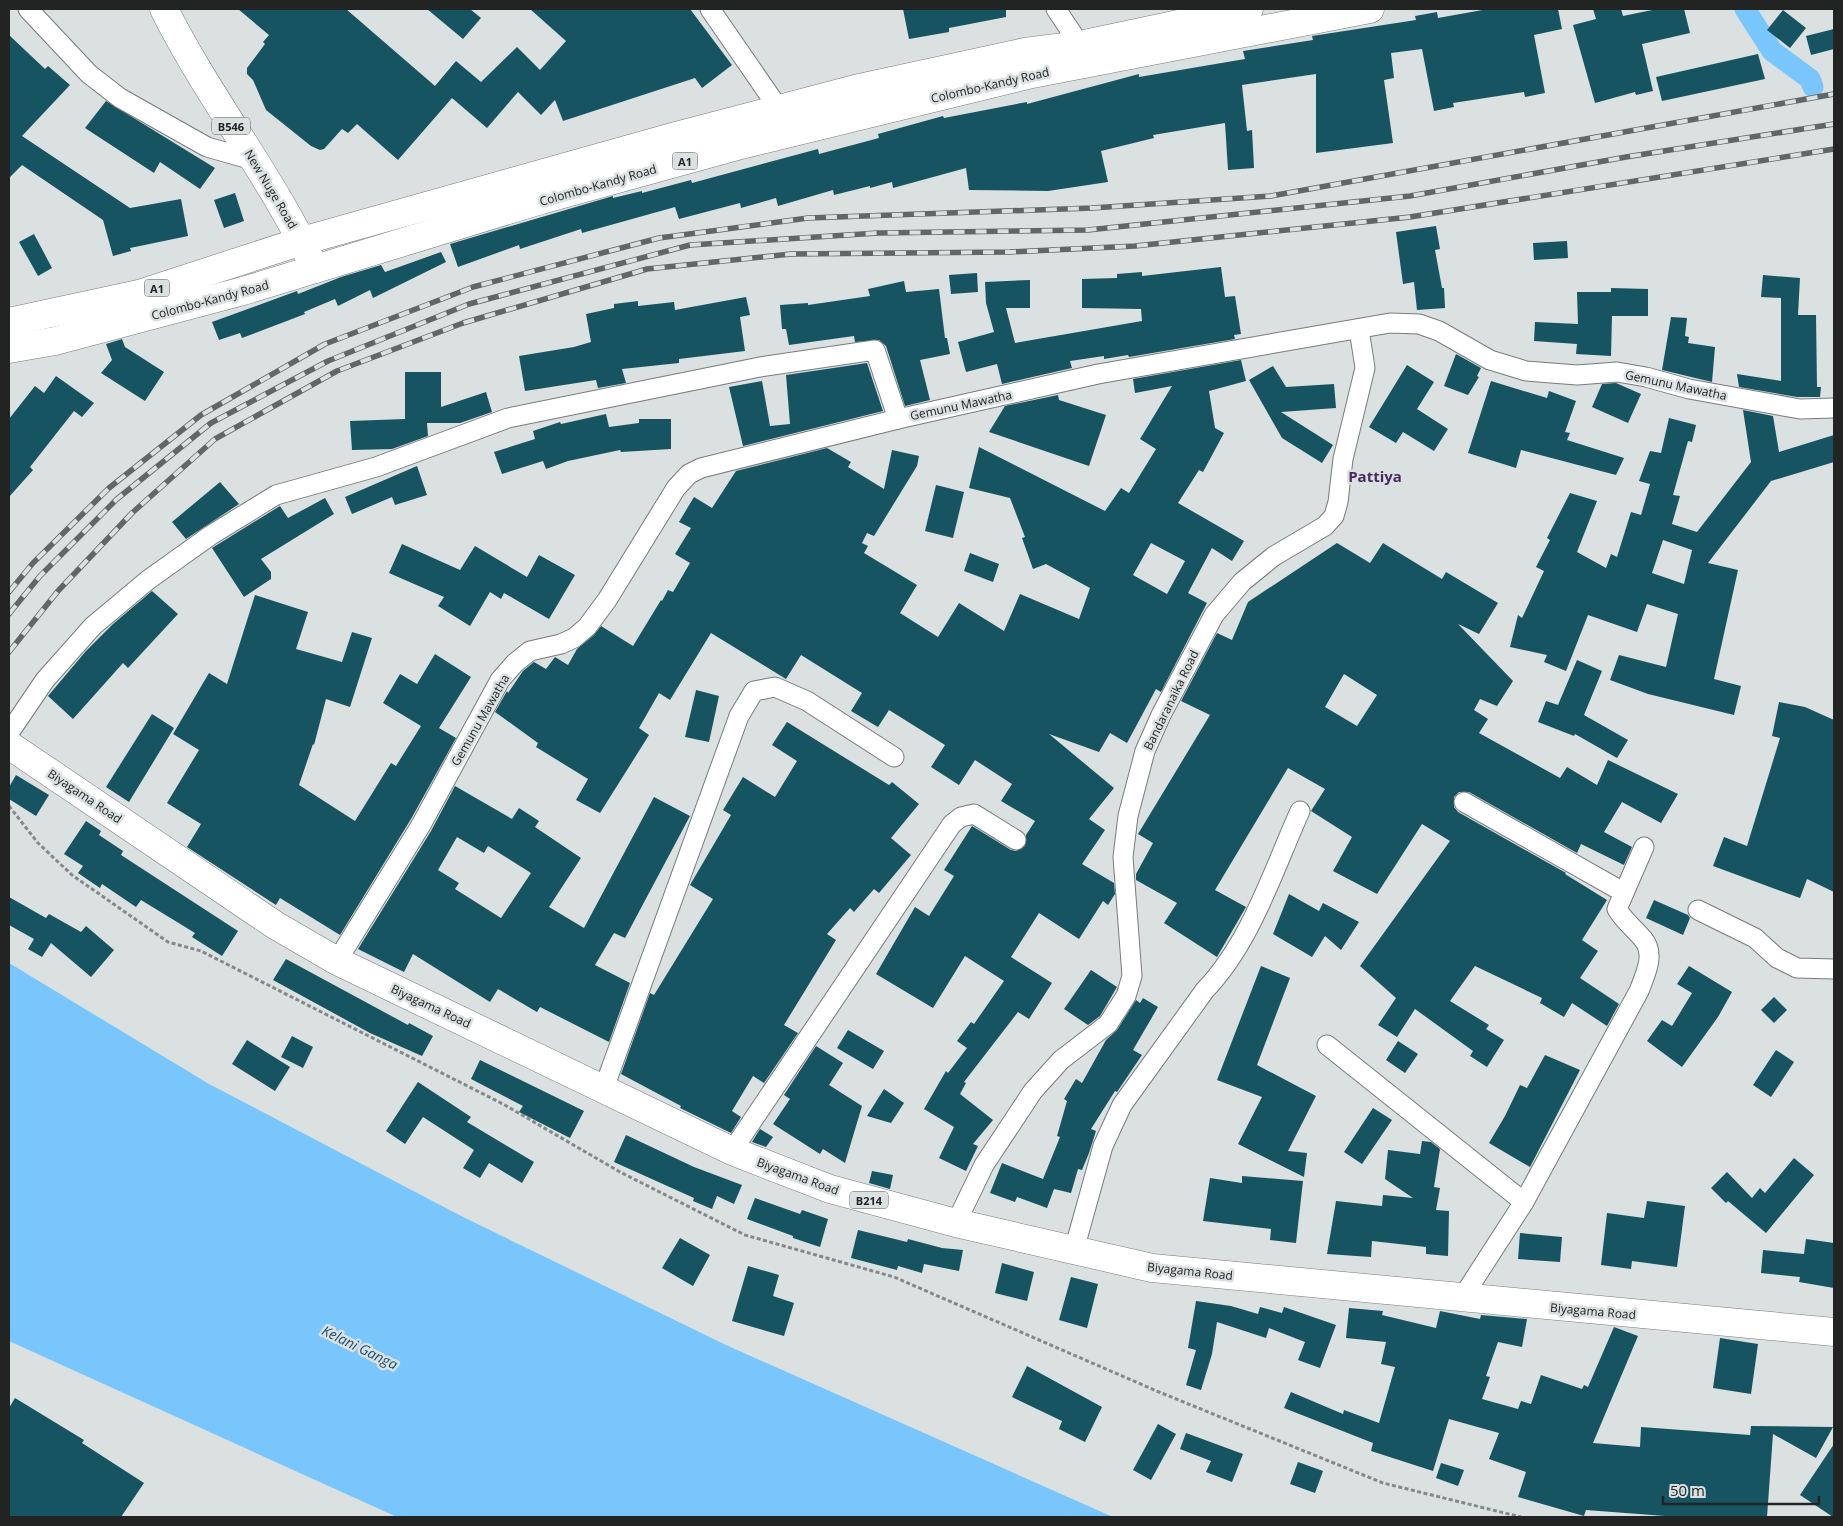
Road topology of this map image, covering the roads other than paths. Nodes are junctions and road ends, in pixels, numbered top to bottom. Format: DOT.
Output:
graph roads {
  1 [pos="28,9"];
  2 [pos="164,9"];
  3 [pos="710,9"];
  4 [pos="1056,9"];
  5 [pos="1249,9"];
  6 [pos="1370,9"];
  7 [pos="1080,45"];
  8 [pos="780,109"];
  9 [pos="253,160"];
  10 [pos="302,241"];
  11 [pos="315,269"];
  12 [pos="9,322"];
  13 [pos="1359,329"];
  14 [pos="9,349"];
  15 [pos="1834,408"];
  16 [pos="898,419"];
  17 [pos="9,734"];
  18 [pos="9,745"];
  19 [pos="894,757"];
  20 [pos="1464,802"];
  21 [pos="1300,810"];
  22 [pos="1016,840"];
  23 [pos="1644,848"];
  24 [pos="1623,892"];
  25 [pos="1698,910"];
  26 [pos="336,961"];
  27 [pos="1834,970"];
  28 [pos="1328,1045"];
  29 [pos="604,1088"];
  30 [pos="732,1151"];
  31 [pos="1524,1202"];
  32 [pos="956,1222"];
  33 [pos="1074,1250"];
  34 [pos="1462,1298"];
  35 [pos="1834,1332"];
  1 -- 9 [label="street"];
  2 -- 9 [label="main road, New Nuge Road / B546"];
  3 -- 8 [label="street"];
  4 -- 7 [label="street"];
  5 -- 7 [label="main road, Colombo-Kandy Road / A1"];
  6 -- 11 [label="main road, Colombo-Kandy Road / A1"];
  7 -- 8 [label="main road, Colombo-Kandy Road / A1"];
  8 -- 10 [label="main road, Colombo-Kandy Road / A1"];
  9 -- 10 [label="main road, New Nuge Road / B546"];
  10 -- 11 [label="main road, New Nuge Road"];
  10 -- 12 [label="main road, Colombo-Kandy Road / A1"];
  11 -- 14 [label="main road, Colombo-Kandy Road / A1"];
  13 -- 15 [label="street, Gemunu Mawatha"];
  13 -- 16 [label="street, Gemunu Mawatha"];
  13 -- 32 [label="street, Bandaranaika Road"];
  16 -- 17 [label="street"];
  16 -- 26 [label="street, Gemunu Mawatha"];
  18 -- 26 [label="main road, Biyagama Road / B214"];
  19 -- 29 [label="street"];
  20 -- 24 [label="street"];
  21 -- 33 [label="street"];
  22 -- 30 [label="street"];
  23 -- 24 [label="street"];
  24 -- 31 [label="street"];
  25 -- 27 [label="street"];
  26 -- 29 [label="main road, Biyagama Road / B214"];
  28 -- 31 [label="street"];
  29 -- 30 [label="main road, Biyagama Road / B214"];
  30 -- 32 [label="main road, Biyagama Road / B214"];
  31 -- 34 [label="street"];
  32 -- 33 [label="main road, Biyagama Road / B214"];
  33 -- 34 [label="main road, Biyagama Road / B214"];
  34 -- 35 [label="main road, Biyagama Road / B214"];
}
